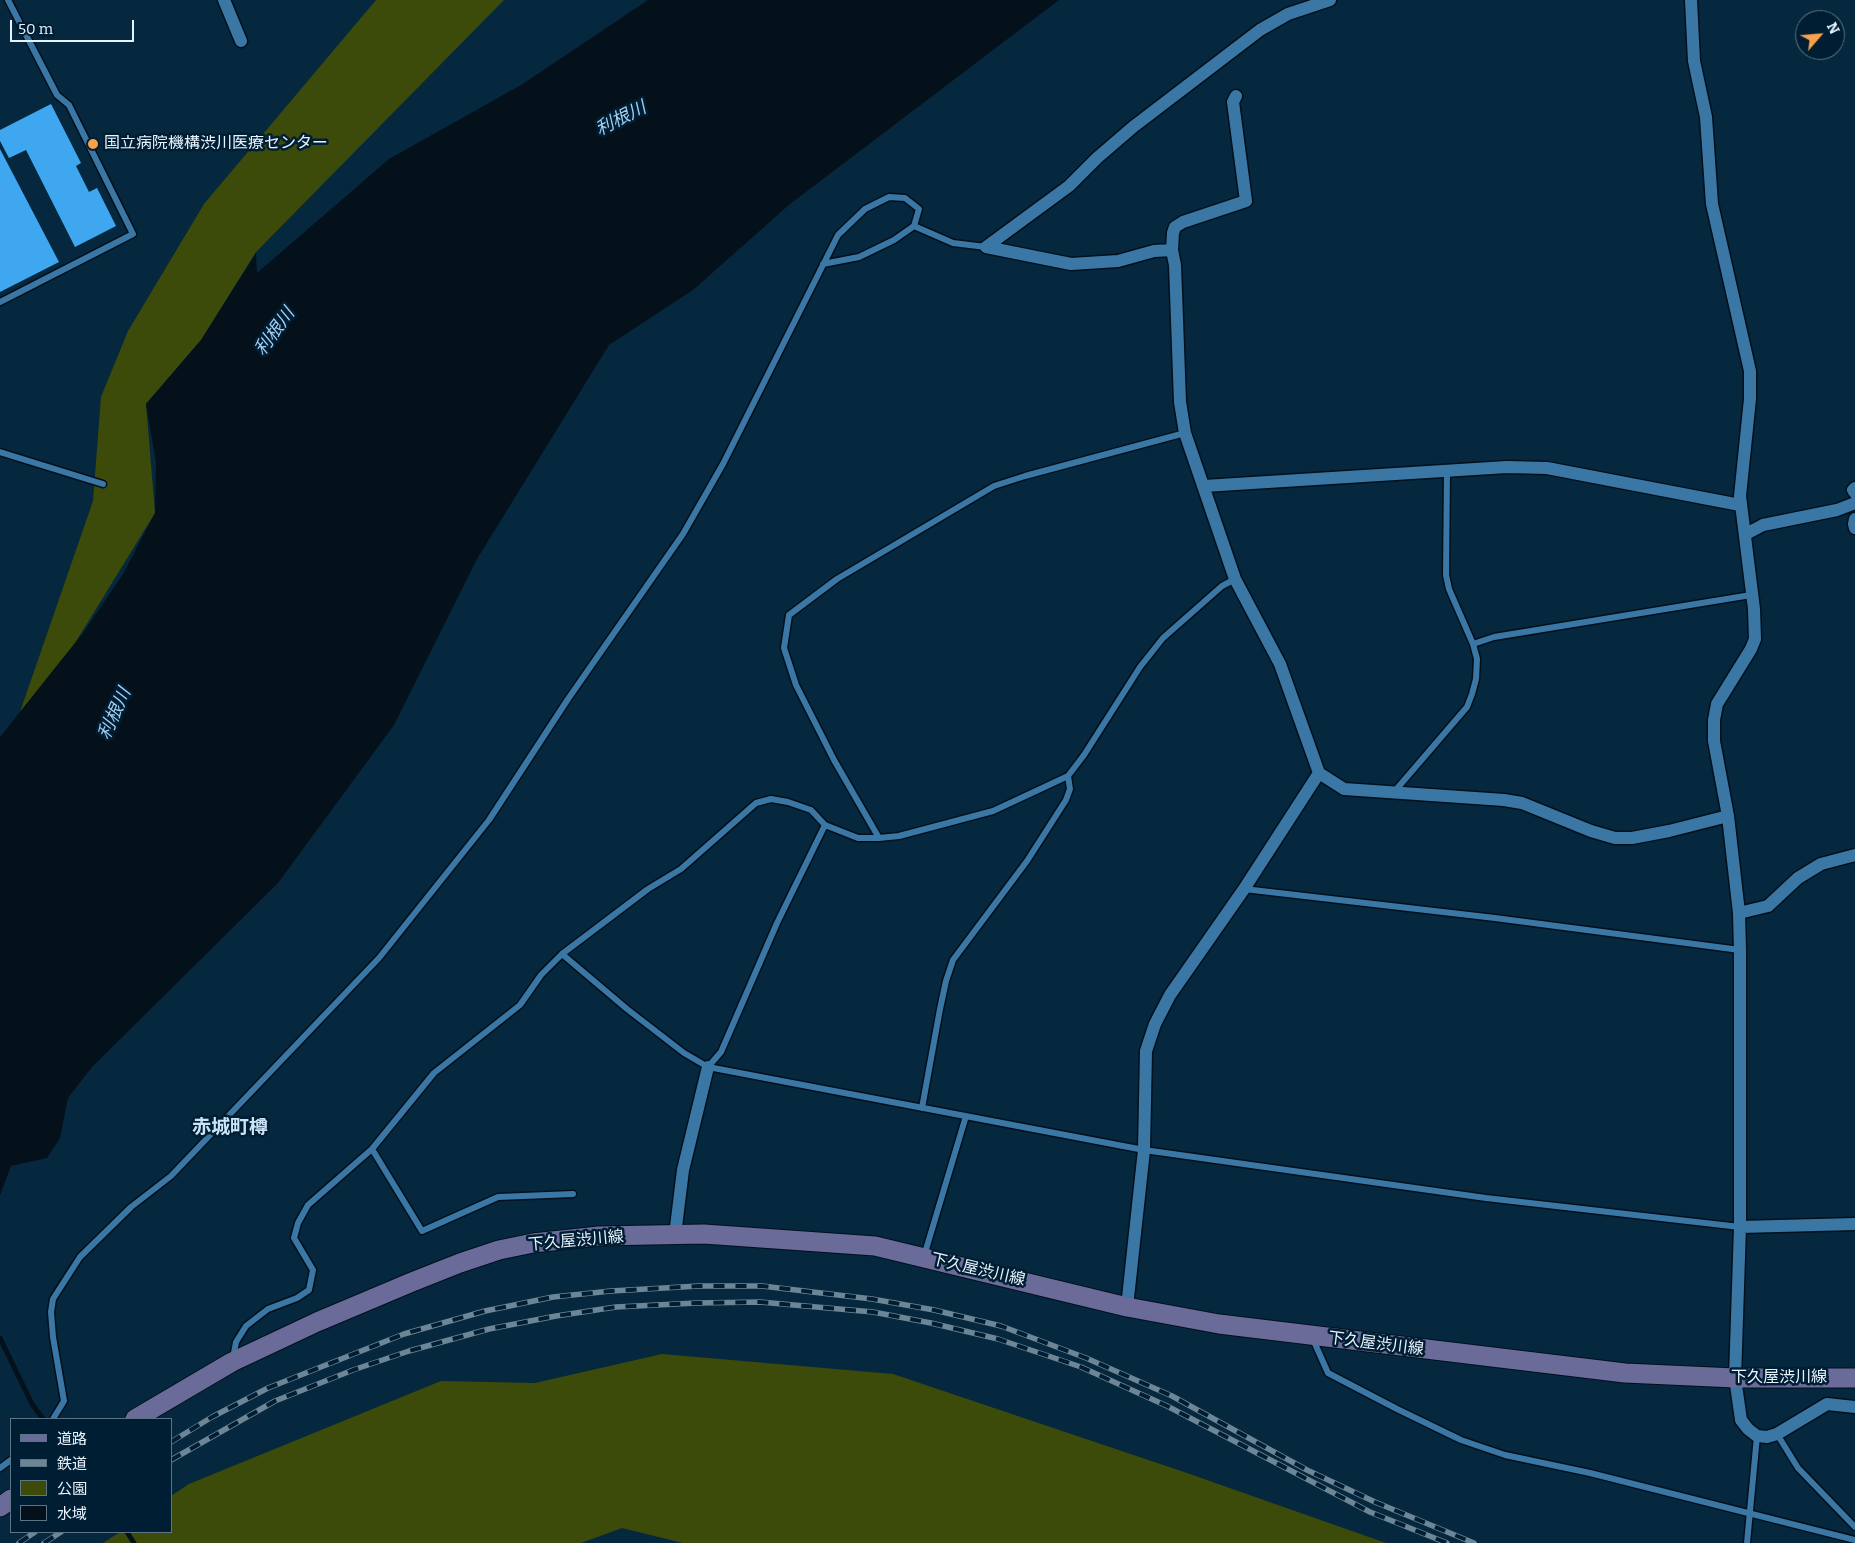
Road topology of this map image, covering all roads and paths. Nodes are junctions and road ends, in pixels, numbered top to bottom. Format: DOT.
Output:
graph roads {
  1 [pos="8,0"];
  2 [pos="224,0"];
  3 [pos="1330,0"];
  4 [pos="1691,0"];
  5 [pos="241,41"];
  6 [pos="1236,96"];
  7 [pos="914,226"];
  8 [pos="986,247"];
  9 [pos="1172,250"];
  10 [pos="823,264"];
  11 [pos="0,302"];
  12 [pos="1185,433"];
  13 [pos="0,452"];
  14 [pos="1447,472"];
  15 [pos="103,484"];
  16 [pos="1204,486"];
  17 [pos="1855,488"];
  18 [pos="1855,493"];
  19 [pos="1855,504"];
  20 [pos="1740,505"];
  21 [pos="1855,519"];
  22 [pos="1855,528"];
  23 [pos="1746,534"];
  24 [pos="1235,579"];
  25 [pos="1751,594"];
  26 [pos="1473,644"];
  27 [pos="1319,773"];
  28 [pos="1068,776"];
  29 [pos="1394,792"];
  30 [pos="1728,816"];
  31 [pos="825,825"];
  32 [pos="879,838"];
  33 [pos="1855,855"];
  34 [pos="1244,889"];
  35 [pos="1739,913"];
  36 [pos="1740,950"];
  37 [pos="562,954"];
  38 [pos="708,1067"];
  39 [pos="922,1108"];
  40 [pos="966,1116"];
  41 [pos="372,1149"];
  42 [pos="1144,1150"];
  43 [pos="573,1194"];
  44 [pos="1855,1224"];
  45 [pos="1740,1227"];
  46 [pos="675,1235"];
  47 [pos="924,1258"];
  48 [pos="1127,1307"];
  49 [pos="1311,1336"];
  50 [pos="232,1362"];
  51 [pos="1735,1378"];
  52 [pos="1855,1378"];
  53 [pos="1855,1407"];
  54 [pos="54,1418"];
  55 [pos="136,1418"];
  56 [pos="1777,1434"];
  57 [pos="1758,1436"];
  58 [pos="1749,1513"];
  59 [pos="1855,1527"];
  60 [pos="1855,1540"];
  61 [pos="1747,1543"];
  1 -- 11 [label="lane"];
  2 -- 5 [label="street"];
  3 -- 8 [label="street"];
  4 -- 20 [label="street"];
  6 -- 9 [label="street"];
  7 -- 8 [label="lane"];
  7 -- 10 [label="lane"];
  7 -- 10 [label="lane"];
  8 -- 9 [label="street"];
  9 -- 12 [label="street"];
  10 -- 54 [label="lane"];
  12 -- 16 [label="street"];
  12 -- 32 [label="lane"];
  13 -- 15 [label="lane"];
  14 -- 16 [label="street"];
  14 -- 20 [label="street"];
  14 -- 26 [label="lane"];
  16 -- 24 [label="street"];
  17 -- 18 [label="street"];
  19 -- 23 [label="street"];
  20 -- 23 [label="street"];
  21 -- 22 [label="street"];
  23 -- 25 [label="street"];
  24 -- 27 [label="street"];
  24 -- 28 [label="lane"];
  25 -- 26 [label="lane"];
  25 -- 30 [label="street"];
  26 -- 29 [label="lane"];
  27 -- 29 [label="street"];
  27 -- 34 [label="street"];
  28 -- 32 [label="lane"];
  28 -- 39 [label="lane"];
  29 -- 30 [label="street"];
  30 -- 35 [label="street"];
  31 -- 32 [label="lane"];
  31 -- 37 [label="lane"];
  31 -- 38 [label="lane"];
  33 -- 35 [label="street"];
  34 -- 36 [label="lane"];
  34 -- 42 [label="street"];
  35 -- 36 [label="street"];
  36 -- 45 [label="street"];
  37 -- 38 [label="lane"];
  37 -- 41 [label="lane"];
  38 -- 39 [label="lane"];
  38 -- 46 [label="street"];
  39 -- 40 [label="lane"];
  40 -- 42 [label="lane"];
  40 -- 47 [label="lane"];
  41 -- 43 [label="lane"];
  41 -- 50 [label="lane"];
  42 -- 45 [label="lane"];
  42 -- 48 [label="street"];
  44 -- 45 [label="street"];
  45 -- 51 [label="street"];
  46 -- 47 [label="main road, 下久屋渋川線"];
  46 -- 50 [label="main road, 下久屋渋川線"];
  47 -- 48 [label="main road, 下久屋渋川線"];
  48 -- 49 [label="main road, 下久屋渋川線"];
  49 -- 51 [label="main road, 下久屋渋川線"];
  49 -- 58 [label="lane"];
  50 -- 55 [label="main road, 下久屋渋川線"];
  51 -- 52 [label="main road, 下久屋渋川線"];
  51 -- 57 [label="street"];
  53 -- 56 [label="street"];
  56 -- 57 [label="street"];
  56 -- 59 [label="lane"];
  57 -- 58 [label="lane"];
  58 -- 60 [label="lane"];
  58 -- 61 [label="lane"];
}
